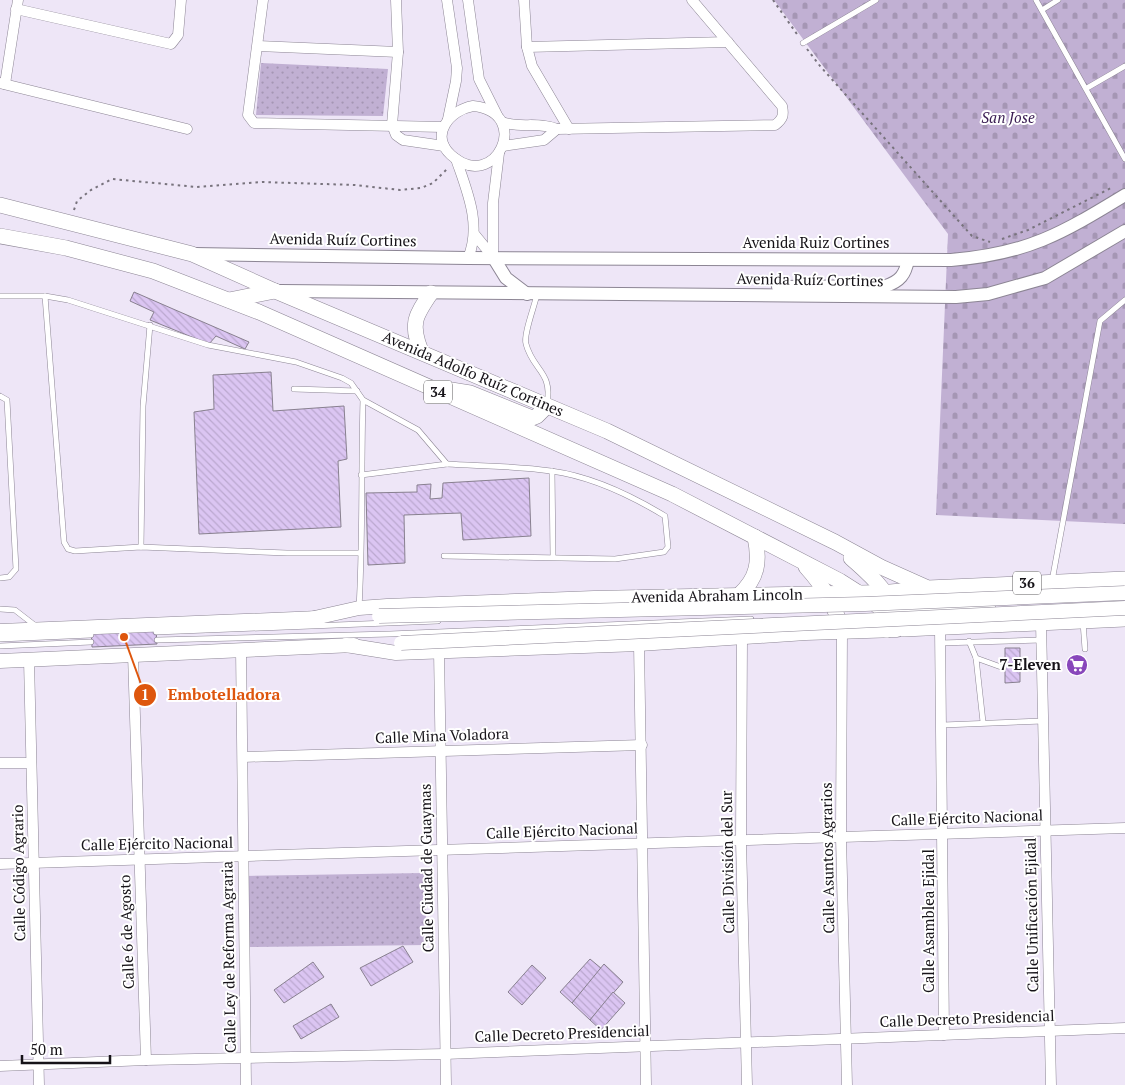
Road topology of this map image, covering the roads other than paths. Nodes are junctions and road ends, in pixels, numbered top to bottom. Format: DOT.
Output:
graph roads {
  1 [pos="181,0"];
  2 [pos="263,0"];
  3 [pos="396,0"];
  4 [pos="447,0"];
  5 [pos="468,0"];
  6 [pos="524,0"];
  7 [pos="692,0"];
  8 [pos="876,0"];
  9 [pos="1036,0"];
  10 [pos="1058,0"];
  11 [pos="17,4"];
  12 [pos="1042,10"];
  13 [pos="728,42"];
  14 [pos="803,43"];
  15 [pos="258,46"];
  16 [pos="527,47"];
  17 [pos="398,52"];
  18 [pos="1125,66"];
  19 [pos="3,83"];
  20 [pos="1087,88"];
  21 [pos="499,119"];
  22 [pos="445,123"];
  23 [pos="392,125"];
  24 [pos="569,128"];
  25 [pos="187,129"];
  26 [pos="557,129"];
  27 [pos="444,146"];
  28 [pos="501,150"];
  29 [pos="456,159"];
  30 [pos="1125,159"];
  31 [pos="1125,195"];
  32 [pos="0,205"];
  33 [pos="0,230"];
  34 [pos="1125,231"];
  35 [pos="475,235"];
  36 [pos="0,236"];
  37 [pos="36,243"];
  38 [pos="192,254"];
  39 [pos="493,257"];
  40 [pos="468,258"];
  41 [pos="908,260"];
  42 [pos="275,291"];
  43 [pos="431,293"];
  44 [pos="532,294"];
  45 [pos="0,296"];
  46 [pos="45,296"];
  47 [pos="734,296"];
  48 [pos="229,300"];
  49 [pos="1125,300"];
  50 [pos="150,325"];
  51 [pos="421,351"];
  52 [pos="426,387"];
  53 [pos="294,388"];
  54 [pos="358,391"];
  55 [pos="0,396"];
  56 [pos="363,400"];
  57 [pos="547,406"];
  58 [pos="447,464"];
  59 [pos="552,471"];
  60 [pos="361,475"];
  61 [pos="755,537"];
  62 [pos="835,542"];
  63 [pos="141,547"];
  64 [pos="360,553"];
  65 [pos="444,556"];
  66 [pos="553,556"];
  67 [pos="800,560"];
  68 [pos="0,578"];
  69 [pos="1125,579"];
  70 [pos="1052,582"];
  71 [pos="1125,584"];
  72 [pos="928,588"];
  73 [pos="859,592"];
  74 [pos="739,595"];
  75 [pos="1125,595"];
  76 [pos="770,596"];
  77 [pos="873,602"];
  78 [pos="833,605"];
  79 [pos="359,608"];
  80 [pos="1125,608"];
  81 [pos="0,609"];
  82 [pos="784,613"];
  83 [pos="891,614"];
  84 [pos="310,618"];
  85 [pos="1125,619"];
  86 [pos="1083,621"];
  87 [pos="1042,623"];
  88 [pos="40,629"];
  89 [pos="0,631"];
  90 [pos="842,631"];
  91 [pos="156,632"];
  92 [pos="91,635"];
  93 [pos="774,635"];
  94 [pos="940,635"];
  95 [pos="742,638"];
  96 [pos="0,639"];
  97 [pos="157,640"];
  98 [pos="1041,640"];
  99 [pos="92,642"];
  100 [pos="969,642"];
  101 [pos="639,644"];
  102 [pos="346,645"];
  103 [pos="0,646"];
  104 [pos="241,649"];
  105 [pos="1085,649"];
  106 [pos="439,651"];
  107 [pos="133,654"];
  108 [pos="976,658"];
  109 [pos="29,660"];
  110 [pos="0,661"];
  111 [pos="1001,667"];
  112 [pos="1043,721"];
  113 [pos="983,722"];
  114 [pos="943,725"];
  115 [pos="642,745"];
  116 [pos="440,751"];
  117 [pos="243,757"];
  118 [pos="0,763"];
  119 [pos="31,763"];
  120 [pos="1125,828"];
  121 [pos="1045,831"];
  122 [pos="943,833"];
  123 [pos="841,837"];
  124 [pos="742,842"];
  125 [pos="642,844"];
  126 [pos="442,850"];
  127 [pos="242,857"];
  128 [pos="140,859"];
  129 [pos="34,862"];
  130 [pos="0,864"];
  131 [pos="1125,1028"];
  132 [pos="1050,1032"];
  133 [pos="944,1035"];
  134 [pos="846,1037"];
  135 [pos="747,1041"];
  136 [pos="645,1046"];
  137 [pos="445,1054"];
  138 [pos="245,1059"];
  139 [pos="146,1060"];
  140 [pos="39,1064"];
  141 [pos="0,1066"];
  142 [pos="39,1085"];
  143 [pos="246,1085"];
  144 [pos="446,1085"];
  145 [pos="646,1085"];
  146 [pos="747,1085"];
  147 [pos="847,1085"];
  148 [pos="1052,1085"];
  1 -- 11 [label="street"];
  2 -- 15 [label="street"];
  3 -- 17 [label="street"];
  4 -- 22 [label="street"];
  5 -- 21 [label="street"];
  6 -- 16 [label="street"];
  7 -- 13 [label="street"];
  8 -- 14 [label="lane"];
  9 -- 12 [label="lane"];
  10 -- 12 [label="lane"];
  11 -- 19 [label="street"];
  12 -- 20 [label="lane"];
  13 -- 16 [label="street"];
  13 -- 24 [label="street"];
  15 -- 17 [label="street"];
  15 -- 23 [label="street"];
  16 -- 24 [label="street"];
  17 -- 23 [label="street"];
  18 -- 20 [label="lane"];
  19 -- 25 [label="street"];
  20 -- 30 [label="lane"];
  21 -- 22 [label="street"];
  21 -- 26 [label="street"];
  21 -- 28 [label="street"];
  22 -- 23 [label="street"];
  22 -- 27 [label="street"];
  23 -- 27 [label="street"];
  24 -- 26 [label="street"];
  26 -- 28 [label="street"];
  27 -- 29 [label="street"];
  28 -- 29 [label="street"];
  28 -- 39 [label="street"];
  29 -- 35 [label="street"];
  31 -- 41 [label="street, Avenida Ruiz Cortines"];
  32 -- 38 [label="main road, Avenida Adolfo Ruíz Cortines / 34"];
  33 -- 37 [label="main road"];
  34 -- 47 [label="street, Avenida Ruíz Cortines"];
  35 -- 39 [label="street"];
  35 -- 40 [label="street"];
  36 -- 37 [label="main road, Avenida Adolfo Ruíz Cortines / 34"];
  37 -- 48 [label="main road, Avenida Adolfo Ruíz Cortines / 34"];
  38 -- 40 [label="street, Avenida Ruíz Cortines"];
  38 -- 42 [label="main road, Avenida Adolfo Ruíz Cortines / 34"];
  39 -- 40 [label="street, Avenida Ruíz Cortines"];
  39 -- 41 [label="street, Avenida Ruiz Cortines"];
  39 -- 44 [label="street"];
  41 -- 47 [label="street"];
  42 -- 43 [label="street, Avenida Ruíz Cortines"];
  42 -- 48 [label="main road"];
  42 -- 51 [label="main road, Avenida Adolfo Ruíz Cortines / 34"];
  43 -- 44 [label="street, Avenida Ruíz Cortines"];
  43 -- 51 [label="main road"];
  44 -- 47 [label="street, Avenida Ruíz Cortines"];
  44 -- 57 [label="lane"];
  45 -- 46 [label="lane"];
  46 -- 50 [label="lane"];
  46 -- 63 [label="lane"];
  48 -- 52 [label="main road, Avenida Adolfo Ruíz Cortines / 34"];
  49 -- 70 [label="lane"];
  50 -- 54 [label="lane"];
  50 -- 63 [label="lane"];
  51 -- 57 [label="main road, Avenida Adolfo Ruíz Cortines / 34"];
  52 -- 57 [label="main road"];
  52 -- 61 [label="main road, Avenida Adolfo Ruíz Cortines / 34"];
  53 -- 54 [label="lane"];
  54 -- 56 [label="lane"];
  55 -- 68 [label="lane"];
  56 -- 58 [label="lane"];
  56 -- 60 [label="lane"];
  57 -- 62 [label="main road, Avenida Adolfo Ruíz Cortines / 34"];
  58 -- 59 [label="lane"];
  58 -- 60 [label="lane"];
  59 -- 66 [label="lane"];
  59 -- 66 [label="lane"];
  60 -- 64 [label="lane"];
  61 -- 67 [label="main road, Avenida Adolfo Ruíz Cortines / 34"];
  61 -- 74 [label="main road"];
  62 -- 72 [label="main road, Avenida Adolfo Ruíz Cortines / 34"];
  62 -- 83 [label="main road"];
  63 -- 64 [label="lane"];
  64 -- 79 [label="lane"];
  65 -- 66 [label="lane"];
  67 -- 73 [label="main road, Avenida Adolfo Ruíz Cortines / 34"];
  67 -- 78 [label="main road"];
  69 -- 70 [label="main road, Avenida Abraham Lincoln / 36"];
  70 -- 72 [label="main road, Avenida Abraham Lincoln / 36"];
  71 -- 83 [label="lane"];
  72 -- 83 [label="main road, Avenida Abraham Lincoln / 36"];
  73 -- 77 [label="main road, 34"];
  73 -- 78 [label="main road, Avenida Abraham Lincoln / 36"];
  73 -- 83 [label="main road, Avenida Abraham Lincoln / 36"];
  74 -- 76 [label="main road, Avenida Abraham Lincoln / 36"];
  74 -- 79 [label="main road, Avenida Abraham Lincoln / 36"];
  75 -- 83 [label="lane"];
  75 -- 84 [label="main road, Avenida Abraham Lincoln / 36, bridge"];
  76 -- 78 [label="main road, Avenida Abraham Lincoln / 36"];
  76 -- 82 [label="main road"];
  77 -- 78 [label="lane"];
  77 -- 83 [label="main road, 34"];
  78 -- 82 [label="lane"];
  78 -- 82 [label="lane"];
  78 -- 83 [label="lane"];
  78 -- 90 [label="main road"];
  79 -- 84 [label="main road, Avenida Abraham Lincoln / 36"];
  80 -- 102 [label="main road, 36, bridge"];
  81 -- 88 [label="lane"];
  82 -- 91 [label="lane"];
  82 -- 93 [label="main road"];
  82 -- 97 [label="lane"];
  83 -- 90 [label="main road, Avenida Abraham Lincoln / 36"];
  83 -- 94 [label="main road, Avenida Abraham Lincoln / 36"];
  84 -- 88 [label="main road, Avenida Abraham Lincoln / 36"];
  85 -- 86 [label="main road, Avenida Abraham Lincoln / 36"];
  86 -- 87 [label="main road, Avenida Abraham Lincoln / 36"];
  86 -- 105 [label="lane"];
  87 -- 94 [label="main road, Avenida Abraham Lincoln / 36"];
  87 -- 98 [label="street, Calle Unificación Ejidal"];
  88 -- 89 [label="main road, Avenida Abraham Lincoln / 36"];
  90 -- 93 [label="main road, Avenida Abraham Lincoln / 36"];
  90 -- 123 [label="street, Calle Asuntos Agrarios"];
  92 -- 96 [label="lane"];
  93 -- 95 [label="main road, Avenida Abraham Lincoln / 36"];
  94 -- 100 [label="lane"];
  94 -- 114 [label="street, Calle Asamblea Ejidal"];
  95 -- 101 [label="main road, Avenida Abraham Lincoln / 36"];
  95 -- 124 [label="street, Calle División del Sur"];
  98 -- 100 [label="lane"];
  98 -- 112 [label="street, Calle Unificación Ejidal"];
  99 -- 103 [label="lane"];
  100 -- 108 [label="lane"];
  101 -- 106 [label="main road, Avenida Abraham Lincoln / 36"];
  101 -- 115 [label="street"];
  102 -- 104 [label="main road, 36"];
  102 -- 106 [label="main road, Avenida Abraham Lincoln / 36"];
  104 -- 107 [label="main road, 36"];
  104 -- 117 [label="street, Calle Ley de Reforma Agraria"];
  106 -- 116 [label="street, Calle Ciudad de Guaymas"];
  107 -- 109 [label="main road, 36"];
  107 -- 128 [label="street, Calle 6 de Agosto"];
  108 -- 111 [label="lane"];
  108 -- 113 [label="lane"];
  109 -- 110 [label="main road, 36"];
  109 -- 119 [label="street, Calle Código Agrario"];
  112 -- 113 [label="lane"];
  112 -- 121 [label="street, Calle Unificación Ejidal"];
  113 -- 114 [label="lane"];
  114 -- 122 [label="street, Calle Asamblea Ejidal"];
  115 -- 116 [label="street, Calle Mina Voladora"];
  115 -- 125 [label="street"];
  116 -- 117 [label="street, Calle Mina Voladora"];
  116 -- 126 [label="street, Calle Ciudad de Guaymas"];
  117 -- 127 [label="street, Calle Ley de Reforma Agraria"];
  118 -- 119 [label="street"];
  119 -- 129 [label="street, Calle Código Agrario"];
  120 -- 121 [label="street, Calle Ejército Nacional"];
  121 -- 122 [label="street, Calle Ejército Nacional"];
  121 -- 132 [label="street, Calle Unificación Ejidal"];
  122 -- 123 [label="street, Calle Ejército Nacional"];
  122 -- 133 [label="street, Calle Asamblea Ejidal"];
  123 -- 124 [label="street, Calle Ejército Nacional"];
  123 -- 134 [label="street, Calle Asuntos Agrarios"];
  124 -- 125 [label="street, Calle Ejército Nacional"];
  124 -- 135 [label="street, Calle División del Sur"];
  125 -- 126 [label="street, Calle Ejército Nacional"];
  125 -- 136 [label="street"];
  126 -- 127 [label="street, Calle Ejército Nacional"];
  126 -- 137 [label="street, Calle Ciudad de Guaymas"];
  127 -- 128 [label="street, Calle Ejército Nacional"];
  127 -- 138 [label="street, Calle Ley de Reforma Agraria"];
  128 -- 129 [label="street, Calle Ejército Nacional"];
  128 -- 139 [label="street, Calle 6 de Agosto"];
  129 -- 130 [label="street, Calle Ejército Nacional"];
  129 -- 140 [label="street, Calle Código Agrario"];
  131 -- 132 [label="street, Calle Decreto Presidencial"];
  132 -- 133 [label="street, Calle Decreto Presidencial"];
  132 -- 148 [label="street, Calle Unificación Ejidal"];
  133 -- 134 [label="street, Calle Decreto Presidencial"];
  134 -- 135 [label="street, Calle Decreto Presidencial"];
  134 -- 147 [label="street, Calle Asuntos Agrarios"];
  135 -- 136 [label="street, Calle Decreto Presidencial"];
  135 -- 146 [label="street, Calle División del Sur"];
  136 -- 137 [label="street, Calle Decreto Presidencial"];
  136 -- 145 [label="street"];
  137 -- 138 [label="street, Calle Decreto Presidencial"];
  137 -- 144 [label="street, Calle Ciudad de Guaymas"];
  138 -- 139 [label="street, Calle Decreto Presidencial"];
  138 -- 143 [label="street, Calle Ley de Reforma Agraria"];
  139 -- 140 [label="street, Calle Decreto Presidencial"];
  140 -- 141 [label="street, Calle Decreto Presidencial"];
  140 -- 142 [label="street, Calle Código Agrario"];
}
